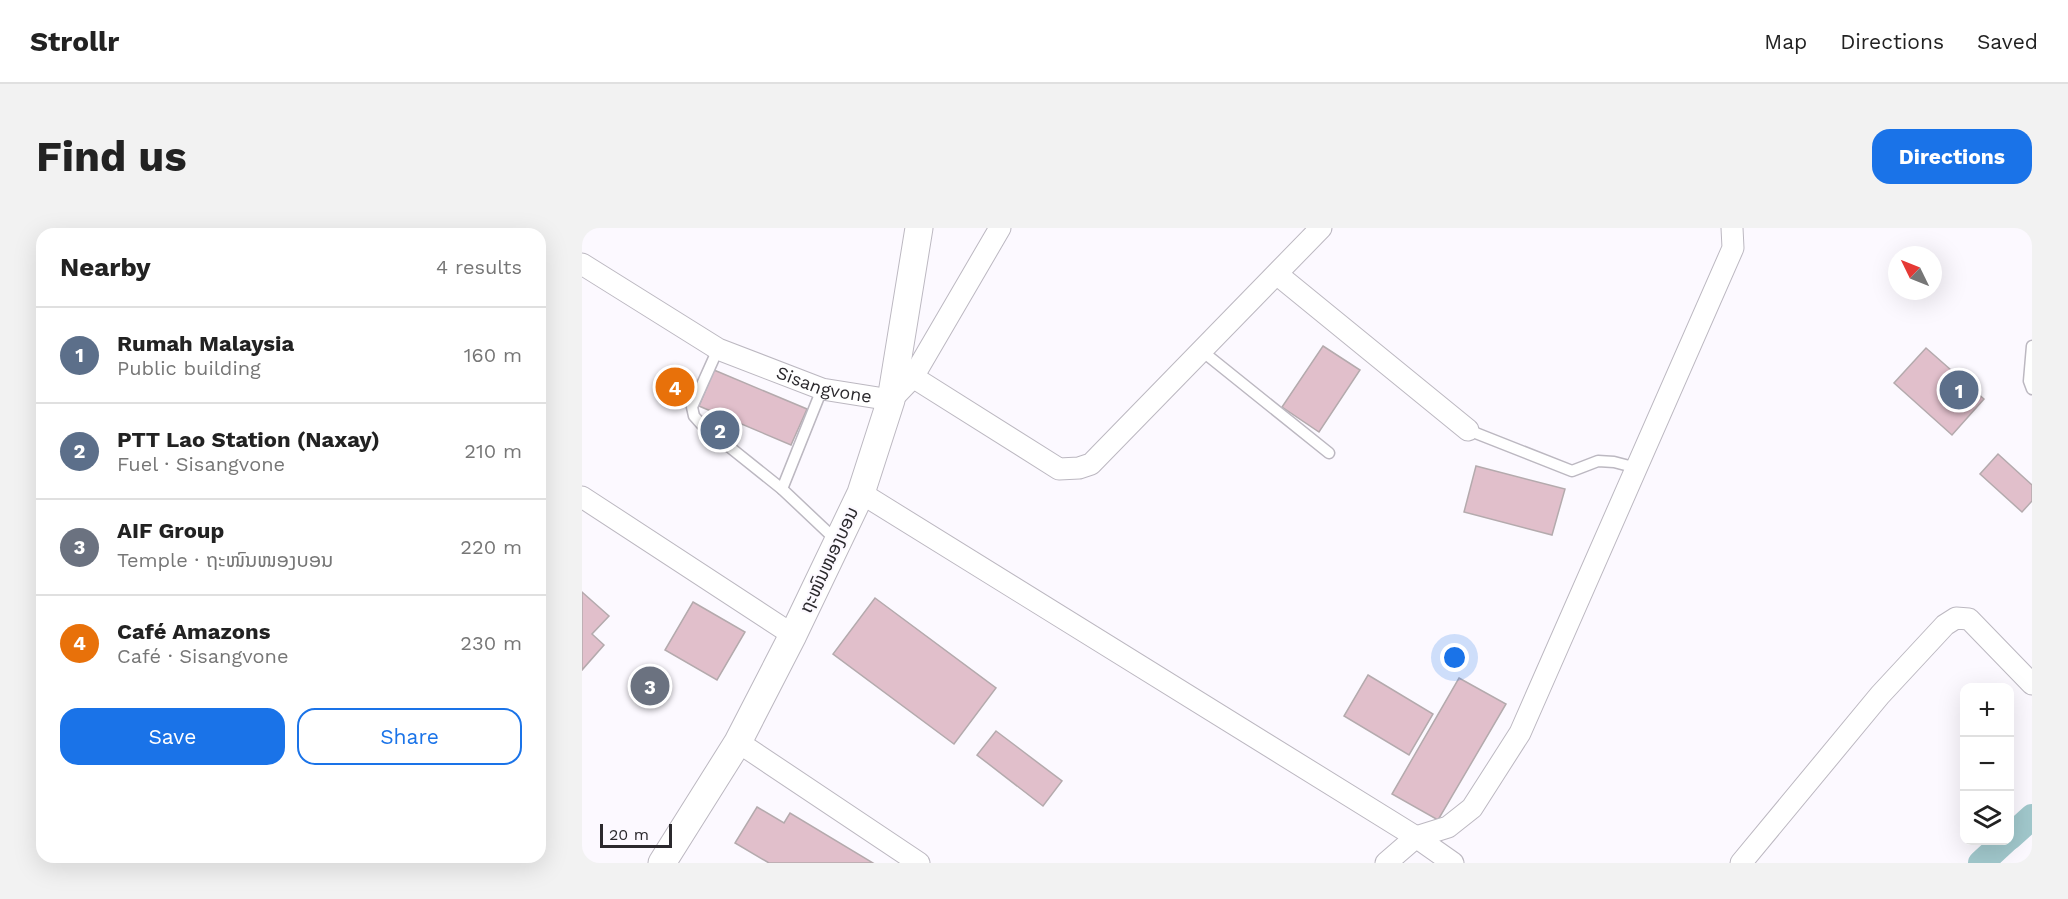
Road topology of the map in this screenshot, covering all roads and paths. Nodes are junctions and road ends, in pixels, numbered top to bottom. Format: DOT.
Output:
graph roads {
  1 [pos="920,228"];
  2 [pos="1000,228"];
  3 [pos="1321,228"];
  4 [pos="1732,228"];
  5 [pos="582,264"];
  6 [pos="1278,274"];
  7 [pos="2032,346"];
  8 [pos="718,349"];
  9 [pos="1202,351"];
  10 [pos="913,377"];
  11 [pos="822,389"];
  12 [pos="2032,389"];
  13 [pos="891,400"];
  14 [pos="1468,429"];
  15 [pos="1329,453"];
  16 [pos="1637,468"];
  17 [pos="782,489"];
  18 [pos="861,493"];
  19 [pos="582,497"];
  20 [pos="838,543"];
  21 [pos="793,635"];
  22 [pos="2032,684"];
  23 [pos="738,742"];
  24 [pos="1416,837"];
  25 [pos="662,863"];
  26 [pos="919,863"];
  27 [pos="1386,863"];
  28 [pos="1453,863"];
  29 [pos="1741,863"];
  1 -- 13 [label="street, ຖະໜົນໜອງບອນ"];
  2 -- 10 [label="street, Sisangvone"];
  3 -- 6 [label="street"];
  4 -- 16 [label="street"];
  5 -- 8 [label="street, Sisangvone"];
  6 -- 9 [label="street"];
  6 -- 14 [label="street"];
  7 -- 12 [label="lane"];
  8 -- 11 [label="street, Sisangvone"];
  8 -- 17 [label="lane"];
  9 -- 10 [label="street"];
  9 -- 15 [label="lane"];
  10 -- 13 [label="street, Sisangvone"];
  11 -- 13 [label="street, Sisangvone"];
  11 -- 17 [label="lane"];
  13 -- 18 [label="street, ຖະໜົນໜອງບອນ"];
  14 -- 16 [label="lane"];
  16 -- 24 [label="street"];
  17 -- 20 [label="lane"];
  18 -- 20 [label="street, ຖະໜົນໜອງບອນ"];
  18 -- 24 [label="street"];
  19 -- 21 [label="street"];
  20 -- 21 [label="street, ຖະໜົນໜອງບອນ"];
  21 -- 23 [label="street, ຖະໜົນໜອງບອນ"];
  22 -- 29 [label="street"];
  23 -- 25 [label="street, ຖະໜົນໜອງບອນ"];
  23 -- 26 [label="street"];
  24 -- 27 [label="street"];
  24 -- 28 [label="street"];
}
